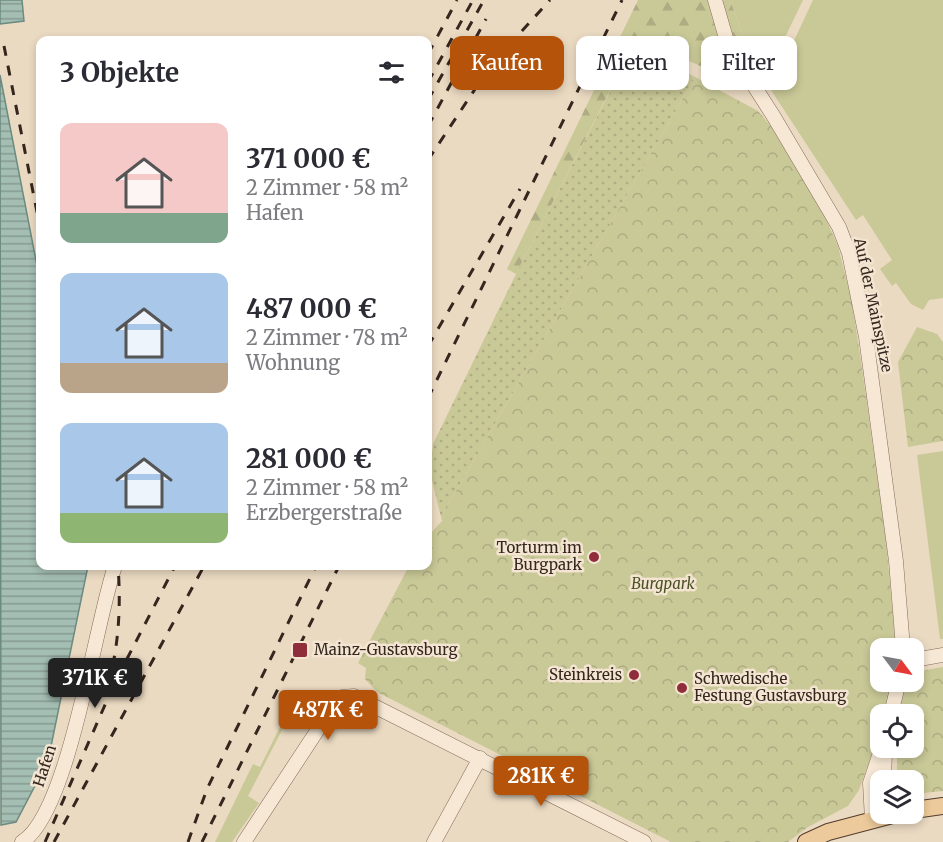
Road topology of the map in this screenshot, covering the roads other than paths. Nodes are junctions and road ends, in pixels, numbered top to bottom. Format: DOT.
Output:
graph roads {
  1 [pos="715,0"];
  2 [pos="114,570"];
  3 [pos="902,638"];
  4 [pos="943,655"];
  5 [pos="924,658"];
  6 [pos="480,758"];
  7 [pos="943,806"];
  8 [pos="924,809"];
  9 [pos="870,820"];
  10 [pos="838,830"];
  11 [pos="28,838"];
  12 [pos="624,838"];
  13 [pos="244,842"];
  14 [pos="434,842"];
  15 [pos="644,842"];
  16 [pos="806,842"];
  17 [pos="820,842"];
  1 -- 3 [label="street, Auf der Mainspitze"];
  2 -- 11 [label="street, Hafen"];
  4 -- 5 [label="street"];
  6 -- 12 [label="street"];
  6 -- 13 [label="street"];
  6 -- 14 [label="street"];
  7 -- 8 [label="main road"];
  9 -- 10 [label="main road"];
  10 -- 16 [label="main road"];
  10 -- 17 [label="main road"];
  12 -- 15 [label="street"];
}
